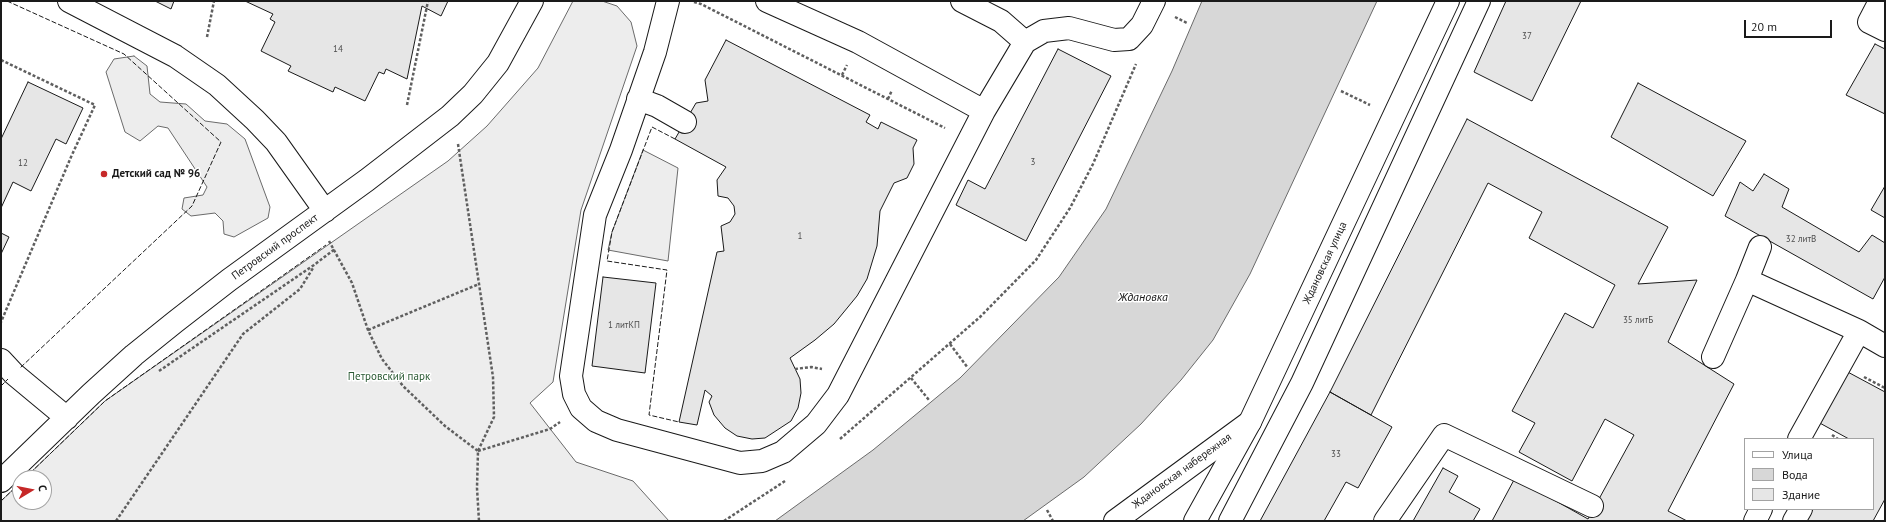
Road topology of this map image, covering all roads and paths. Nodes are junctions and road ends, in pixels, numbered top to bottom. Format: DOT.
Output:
graph roads {
  1 [pos="69,1"];
  2 [pos="214,1"];
  3 [pos="428,1"];
  4 [pos="532,1"];
  5 [pos="668,1"];
  6 [pos="690,1"];
  7 [pos="767,1"];
  8 [pos="962,1"];
  9 [pos="1154,1"];
  10 [pos="1448,1"];
  11 [pos="1478,1"];
  12 [pos="1880,1"];
  13 [pos="1172,16"];
  14 [pos="1187,23"];
  15 [pos="1885,30"];
  16 [pos="207,38"];
  17 [pos="1129,39"];
  18 [pos="1026,42"];
  19 [pos="1,60"];
  20 [pos="1341,91"];
  21 [pos="638,100"];
  22 [pos="407,105"];
  23 [pos="1376,108"];
  24 [pos="984,111"];
  25 [pos="685,122"];
  26 [pos="969,140"];
  27 [pos="458,144"];
  28 [pos="325,210"];
  29 [pos="328,238"];
  30 [pos="1760,248"];
  31 [pos="335,249"];
  32 [pos="314,266"];
  33 [pos="1748,280"];
  34 [pos="479,284"];
  35 [pos="1,322"];
  36 [pos="368,330"];
  37 [pos="1859,331"];
  38 [pos="950,344"];
  39 [pos="1885,346"];
  40 [pos="1713,357"];
  41 [pos="1,360"];
  42 [pos="968,368"];
  43 [pos="154,375"];
  44 [pos="911,378"];
  45 [pos="929,400"];
  46 [pos="581,408"];
  47 [pos="67,418"];
  48 [pos="1250,422"];
  49 [pos="1800,438"];
  50 [pos="839,440"];
  51 [pos="478,451"];
  52 [pos="787,480"];
  53 [pos="1,481"];
  54 [pos="1592,506"];
  55 [pos="1047,510"];
  56 [pos="1760,510"];
  57 [pos="1800,510"];
  58 [pos="116,521"];
  59 [pos="479,521"];
  60 [pos="724,521"];
  61 [pos="1053,521"];
  62 [pos="1115,521"];
  63 [pos="1195,521"];
  64 [pos="1230,521"];
  65 [pos="1385,521"];
  66 [pos="1755,521"];
  67 [pos="1794,521"];
  1 -- 28 [label="main road"];
  2 -- 16 [label="path"];
  3 -- 22 [label="path"];
  4 -- 28 [label="main road, Петровский проспект"];
  5 -- 21 [label="main road"];
  6 -- 26 [label="path"];
  7 -- 24 [label="main road"];
  8 -- 18 [label="main road"];
  9 -- 17 [label="main road"];
  10 -- 48 [label="main road, Ждановская улица"];
  11 -- 64 [label="main road"];
  12 -- 15 [label="main road"];
  13 -- 14 [label="path"];
  17 -- 18 [label="main road"];
  17 -- 38 [label="path"];
  18 -- 24 [label="main road"];
  19 -- 35 [label="path"];
  20 -- 23 [label="path"];
  21 -- 25 [label="main road"];
  21 -- 46 [label="main road"];
  24 -- 26 [label="main road"];
  26 -- 46 [label="main road"];
  27 -- 34 [label="path"];
  28 -- 47 [label="main road, Петровский проспект"];
  29 -- 31 [label="path"];
  30 -- 33 [label="main road"];
  31 -- 32 [label="path"];
  31 -- 36 [label="path"];
  32 -- 43 [label="path"];
  32 -- 58 [label="path"];
  33 -- 37 [label="main road"];
  33 -- 40 [label="main road"];
  34 -- 36 [label="path"];
  34 -- 51 [label="path"];
  36 -- 51 [label="path"];
  37 -- 39 [label="main road"];
  37 -- 49 [label="main road"];
  38 -- 42 [label="path"];
  38 -- 44 [label="path"];
  41 -- 47 [label="main road"];
  44 -- 45 [label="path"];
  44 -- 50 [label="path"];
  46 -- 51 [label="path"];
  47 -- 53 [label="main road, Петровский проспект"];
  48 -- 62 [label="main road, Ждановская набережная"];
  48 -- 63 [label="main road, Ждановская улица"];
  51 -- 59 [label="path"];
  52 -- 60 [label="path"];
  54 -- 65 [label="main road"];
  55 -- 61 [label="path"];
  56 -- 66 [label="main road"];
  57 -- 67 [label="main road"];
}
